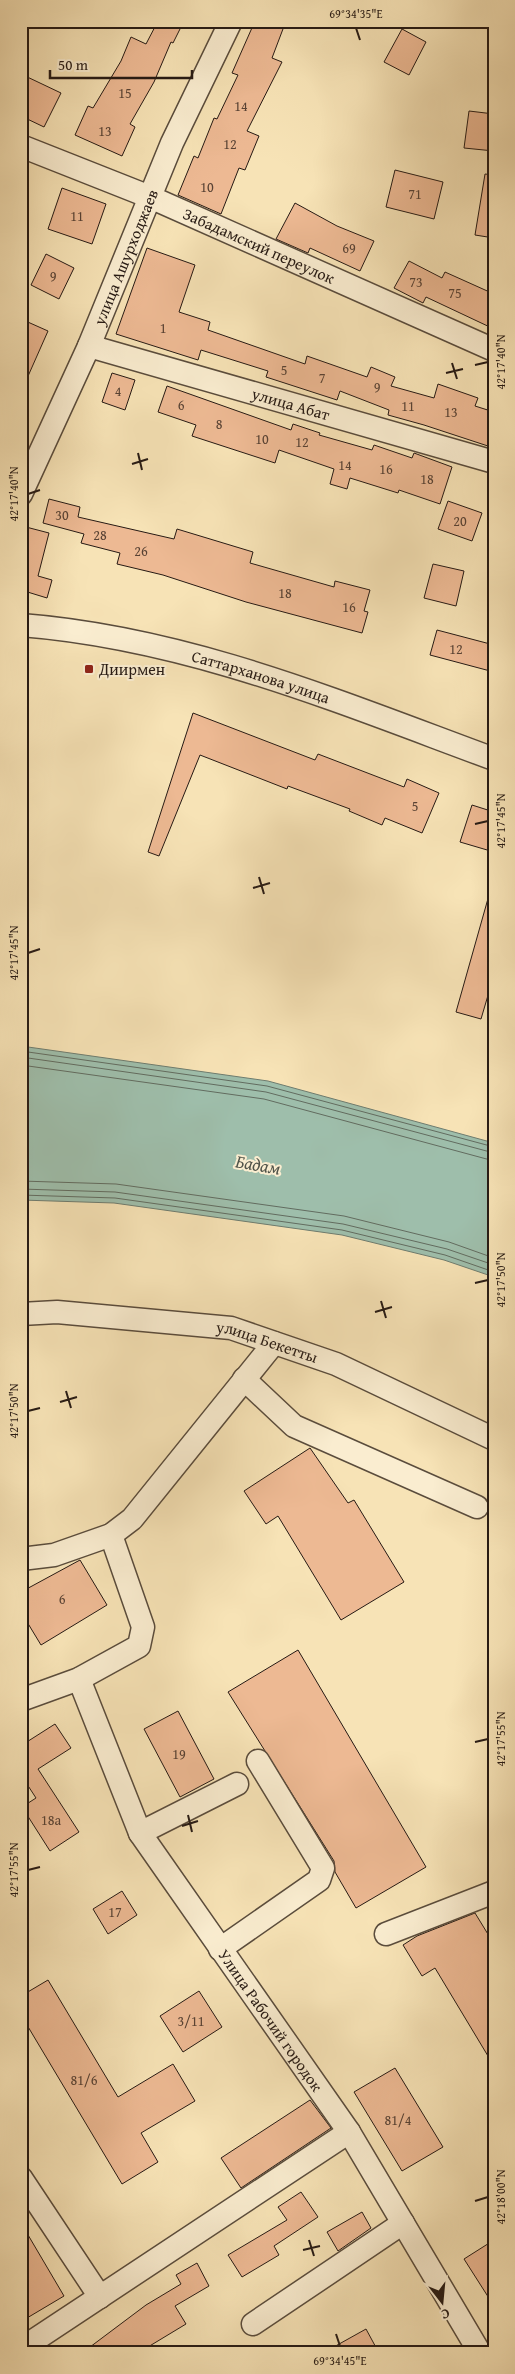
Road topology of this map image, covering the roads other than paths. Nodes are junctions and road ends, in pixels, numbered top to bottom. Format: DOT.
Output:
graph roads {
  1 [pos="231,21"];
  2 [pos="21,146"];
  3 [pos="150,197"];
  4 [pos="89,346"];
  5 [pos="494,350"];
  6 [pos="494,462"];
  7 [pos="21,494"];
  8 [pos="21,625"];
  9 [pos="494,759"];
  10 [pos="21,1314"];
  11 [pos="274,1343"];
  12 [pos="244,1379"];
  13 [pos="494,1439"];
  14 [pos="476,1507"];
  15 [pos="111,1535"];
  16 [pos="21,1559"];
  17 [pos="79,1679"];
  18 [pos="21,1700"];
  19 [pos="258,1761"];
  20 [pos="237,1784"];
  21 [pos="140,1833"];
  22 [pos="494,1892"];
  23 [pos="386,1934"];
  24 [pos="220,1949"];
  25 [pos="349,2132"];
  26 [pos="21,2178"];
  27 [pos="403,2223"];
  28 [pos="100,2297"];
  29 [pos="253,2324"];
  30 [pos="21,2349"];
  31 [pos="480,2353"];
  1 -- 3 [label="street, улица Ашурходжаев"];
  2 -- 3 [label="street, Забадамский переулок"];
  3 -- 4 [label="street, улица Ашурходжаев"];
  3 -- 5 [label="street, Забадамский переулок"];
  4 -- 6 [label="street, улица Абат"];
  4 -- 7 [label="street, улица Ашурходжаев"];
  8 -- 9 [label="street, Саттарханова улица"];
  10 -- 11 [label="street, улица Бекетты"];
  11 -- 12 [label="street"];
  11 -- 13 [label="street, улица Бекетты"];
  12 -- 14 [label="street"];
  12 -- 15 [label="street"];
  15 -- 16 [label="street"];
  15 -- 17 [label="street"];
  17 -- 18 [label="street"];
  17 -- 21 [label="street, Улица Рабочий городок"];
  19 -- 24 [label="street"];
  20 -- 21 [label="street"];
  21 -- 24 [label="street, Улица Рабочий городок"];
  22 -- 23 [label="street"];
  24 -- 25 [label="street, Улица Рабочий городок"];
  25 -- 27 [label="street, Улица Рабочий городок"];
  25 -- 28 [label="street"];
  26 -- 28 [label="street"];
  27 -- 29 [label="street"];
  27 -- 31 [label="street, Улица Рабочий городок"];
  28 -- 30 [label="street"];
}
